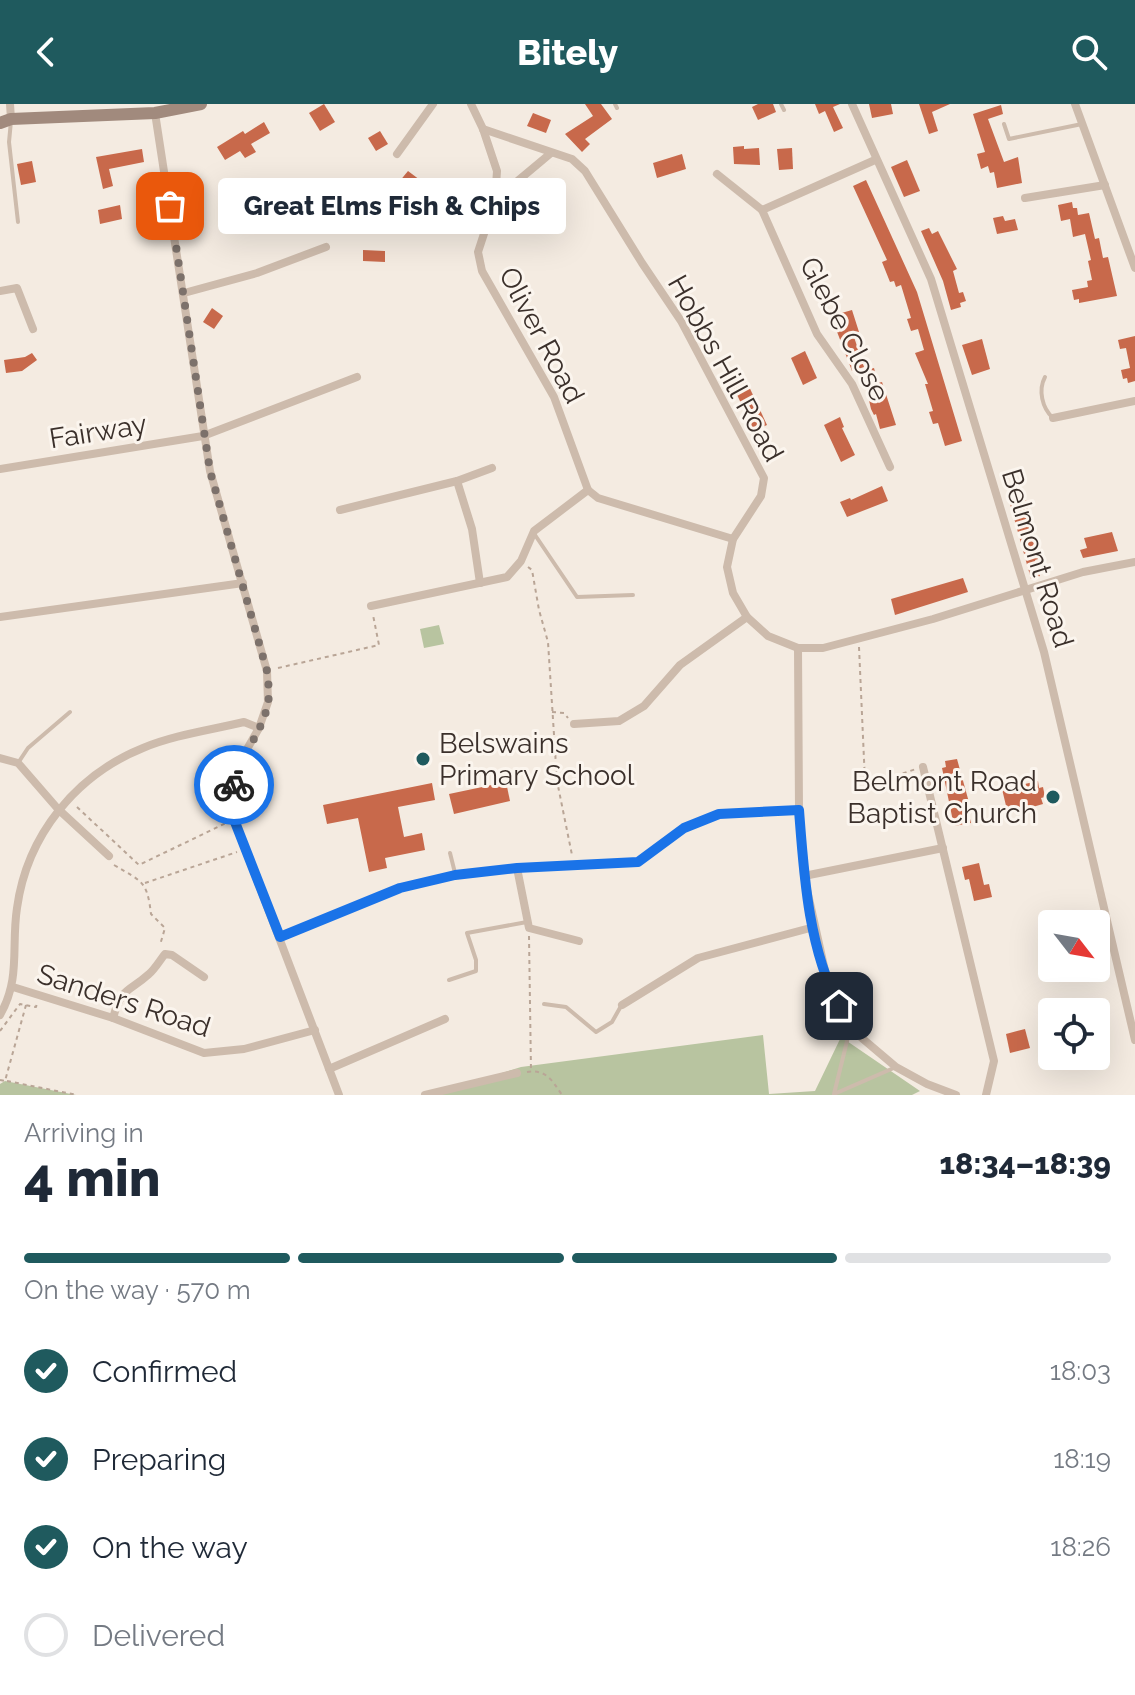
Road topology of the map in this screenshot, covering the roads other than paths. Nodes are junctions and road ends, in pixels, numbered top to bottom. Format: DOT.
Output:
graph roads {
  1 [pos="10,104"];
  2 [pos="201,104"];
  3 [pos="471,104"];
  4 [pos="781,104"];
  5 [pos="852,104"];
  6 [pos="1075,104"];
  7 [pos="433,108"];
  8 [pos="784,110"];
  9 [pos="155,113"];
  10 [pos="6,121"];
  11 [pos="1004,124"];
  12 [pos="1083,124"];
  13 [pos="483,129"];
  14 [pos="551,153"];
  15 [pos="397,154"];
  16 [pos="875,160"];
  17 [pos="717,174"];
  18 [pos="1105,185"];
  19 [pos="1025,198"];
  20 [pos="495,200"];
  21 [pos="762,210"];
  22 [pos="18,222"];
  23 [pos="326,247"];
  24 [pos="1135,268"];
  25 [pos="0,291"];
  26 [pos="184,293"];
  27 [pos="33,329"];
  28 [pos="357,377"];
  29 [pos="1045,377"];
  30 [pos="1135,401"];
  31 [pos="1053,418"];
  32 [pos="203,436"];
  33 [pos="890,467"];
  34 [pos="492,468"];
  35 [pos="0,469"];
  36 [pos="457,481"];
  37 [pos="588,490"];
  38 [pos="340,510"];
  39 [pos="533,533"];
  40 [pos="733,539"];
  41 [pos="1135,562"];
  42 [pos="243,583"];
  43 [pos="480,583"];
  44 [pos="1023,589"];
  45 [pos="633,595"];
  46 [pos="371,606"];
  47 [pos="0,617"];
  48 [pos="747,617"];
  49 [pos="798,648"];
  50 [pos="70,712"];
  51 [pos="574,724"];
  52 [pos="259,728"];
  53 [pos="0,758"];
  54 [pos="18,763"];
  55 [pos="923,767"];
  56 [pos="58,809"];
  57 [pos="799,810"];
  58 [pos="943,848"];
  59 [pos="450,853"];
  60 [pos="108,856"];
  61 [pos="517,868"];
  62 [pos="455,875"];
  63 [pos="804,876"];
  64 [pos="528,925"];
  65 [pos="814,927"];
  66 [pos="280,937"];
  67 [pos="579,941"];
  68 [pos="204,977"];
  69 [pos="449,980"];
  70 [pos="13,987"];
  71 [pos="544,1004"];
  72 [pos="622,1005"];
  73 [pos="0,1015"];
  74 [pos="113,1018"];
  75 [pos="445,1019"];
  76 [pos="850,1028"];
  77 [pos="315,1030"];
  78 [pos="1135,1040"];
  79 [pos="896,1067"];
  80 [pos="329,1069"];
  81 [pos="517,1073"];
  82 [pos="339,1095"];
  83 [pos="425,1095"];
  84 [pos="956,1095"];
  85 [pos="986,1095"];
  1 -- 10 [label="street"];
  2 -- 9 [label="street"];
  3 -- 13 [label="street, Oliver Road"];
  4 -- 8 [label="lane"];
  5 -- 16 [label="street, Belmont Road"];
  6 -- 12 [label="street"];
  7 -- 15 [label="street"];
  9 -- 10 [label="street"];
  9 -- 26 [label="street"];
  10 -- 22 [label="lane"];
  11 -- 12 [label="lane"];
  12 -- 18 [label="street"];
  13 -- 14 [label="street"];
  13 -- 20 [label="street, Oliver Road"];
  14 -- 20 [label="street"];
  14 -- 40 [label="street, Hobbs Hill Road"];
  16 -- 21 [label="street"];
  16 -- 44 [label="street, Belmont Road"];
  17 -- 21 [label="street, Glebe Close"];
  18 -- 19 [label="street"];
  18 -- 24 [label="street"];
  20 -- 37 [label="street, Oliver Road"];
  21 -- 33 [label="street, Glebe Close"];
  23 -- 26 [label="street"];
  25 -- 27 [label="street"];
  26 -- 32 [label="street"];
  28 -- 32 [label="street, Fairway"];
  29 -- 31 [label="lane"];
  30 -- 31 [label="street"];
  32 -- 35 [label="street, Fairway"];
  32 -- 42 [label="street"];
  34 -- 36 [label="street"];
  36 -- 38 [label="street"];
  36 -- 43 [label="street"];
  37 -- 39 [label="street"];
  37 -- 40 [label="street"];
  39 -- 43 [label="street"];
  39 -- 45 [label="lane"];
  40 -- 48 [label="street, Hobbs Hill Road"];
  41 -- 44 [label="street, Hobbs Hill Road"];
  42 -- 47 [label="street"];
  42 -- 52 [label="street"];
  43 -- 46 [label="street"];
  44 -- 49 [label="street, Hobbs Hill Road"];
  44 -- 78 [label="street, Belmont Road"];
  48 -- 49 [label="street, Hobbs Hill Road"];
  48 -- 51 [label="street"];
  49 -- 57 [label="street"];
  50 -- 54 [label="lane"];
  52 -- 56 [label="street"];
  52 -- 66 [label="street"];
  53 -- 54 [label="street"];
  54 -- 56 [label="street"];
  55 -- 58 [label="street"];
  56 -- 60 [label="street"];
  56 -- 70 [label="street"];
  57 -- 61 [label="street"];
  57 -- 63 [label="street"];
  58 -- 63 [label="street"];
  58 -- 85 [label="street"];
  59 -- 62 [label="lane"];
  61 -- 62 [label="street"];
  61 -- 64 [label="street"];
  62 -- 66 [label="street"];
  63 -- 65 [label="street"];
  64 -- 67 [label="street"];
  64 -- 69 [label="lane"];
  65 -- 72 [label="street"];
  65 -- 76 [label="street"];
  66 -- 77 [label="street"];
  68 -- 74 [label="street"];
  70 -- 73 [label="street"];
  70 -- 74 [label="street, Sanders Road"];
  71 -- 72 [label="lane"];
  74 -- 77 [label="street, Sanders Road"];
  75 -- 80 [label="street"];
  76 -- 79 [label="street"];
  76 -- 79 [label="lane"];
  77 -- 80 [label="street"];
  79 -- 84 [label="street"];
  80 -- 82 [label="street"];
  81 -- 83 [label="street"];
}
